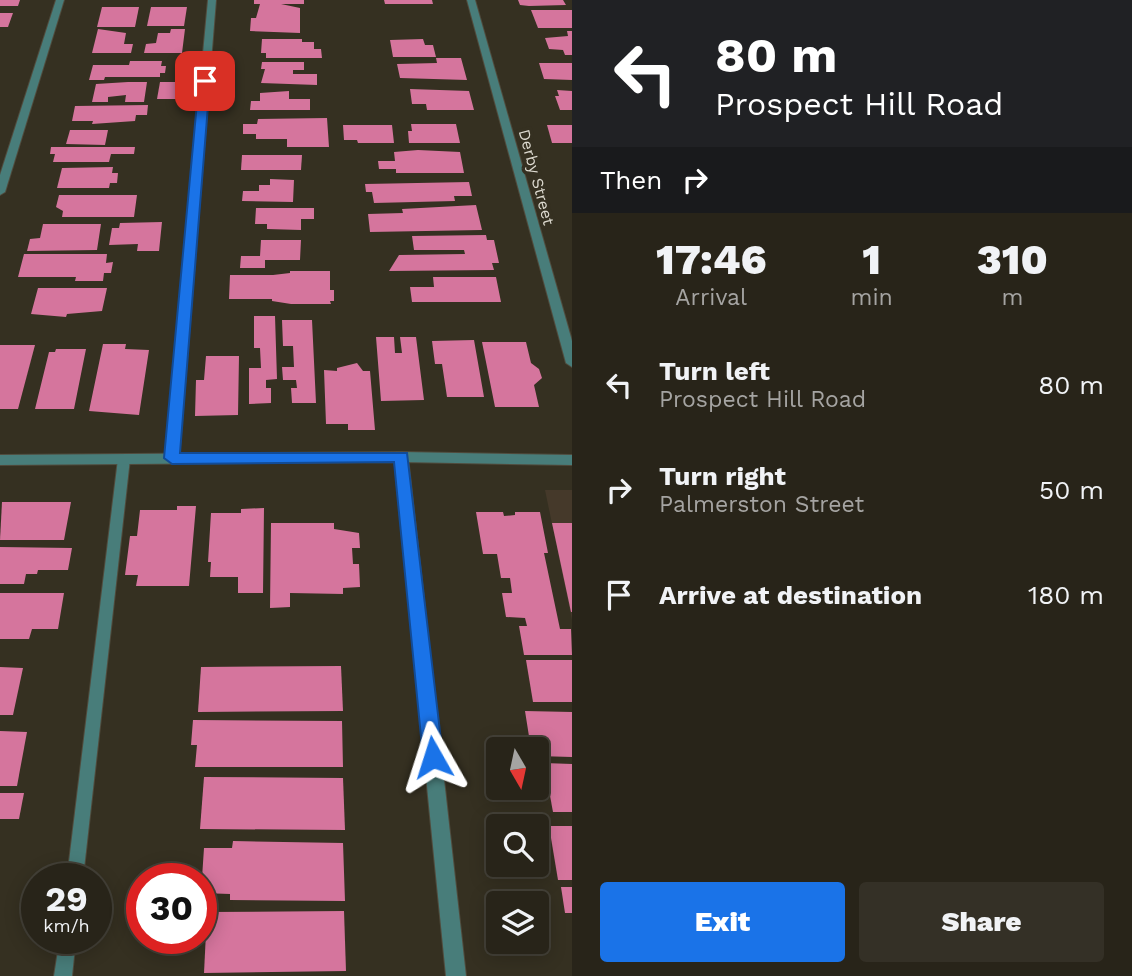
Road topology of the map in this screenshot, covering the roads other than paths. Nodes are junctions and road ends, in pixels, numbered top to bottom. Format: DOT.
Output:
graph roads {
  1 [pos="60,0"];
  2 [pos="212,0"];
  3 [pos="471,0"];
  4 [pos="0,192"];
  5 [pos="572,363"];
  6 [pos="401,457"];
  7 [pos="172,458"];
  8 [pos="124,459"];
  9 [pos="0,460"];
  10 [pos="572,460"];
  11 [pos="77,863"];
  12 [pos="66,954"];
  13 [pos="63,976"];
  14 [pos="456,976"];
  1 -- 4 [label="street"];
  2 -- 7 [label="street"];
  3 -- 5 [label="street, Derby Street"];
  6 -- 7 [label="street"];
  6 -- 10 [label="street"];
  6 -- 14 [label="street"];
  7 -- 8 [label="street"];
  8 -- 9 [label="street"];
  8 -- 11 [label="lane"];
  12 -- 13 [label="lane"];
}
